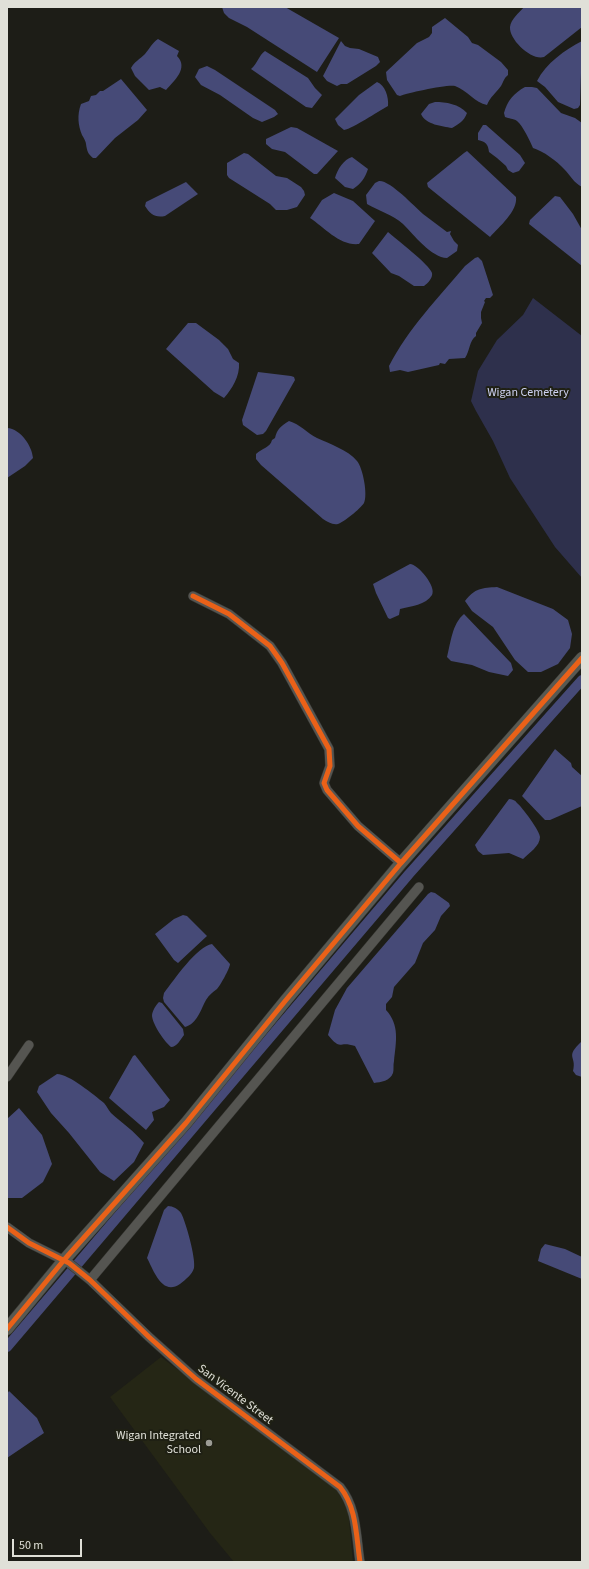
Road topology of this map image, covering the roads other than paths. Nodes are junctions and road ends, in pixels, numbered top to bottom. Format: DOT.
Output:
graph roads {
  1 [pos="193,596"];
  2 [pos="582,658"];
  3 [pos="401,863"];
  4 [pos="419,887"];
  5 [pos="28,1045"];
  6 [pos="7,1077"];
  7 [pos="7,1227"];
  8 [pos="66,1261"];
  9 [pos="86,1278"];
  10 [pos="7,1328"];
  11 [pos="360,1562"];
  1 -- 3 [label="street"];
  2 -- 3 [label="street"];
  3 -- 8 [label="street"];
  4 -- 9 [label="street"];
  5 -- 6 [label="street"];
  7 -- 8 [label="street, San Vicente Street"];
  8 -- 9 [label="street, San Vicente Street"];
  8 -- 10 [label="street"];
  9 -- 11 [label="street, San Vicente Street"];
}
